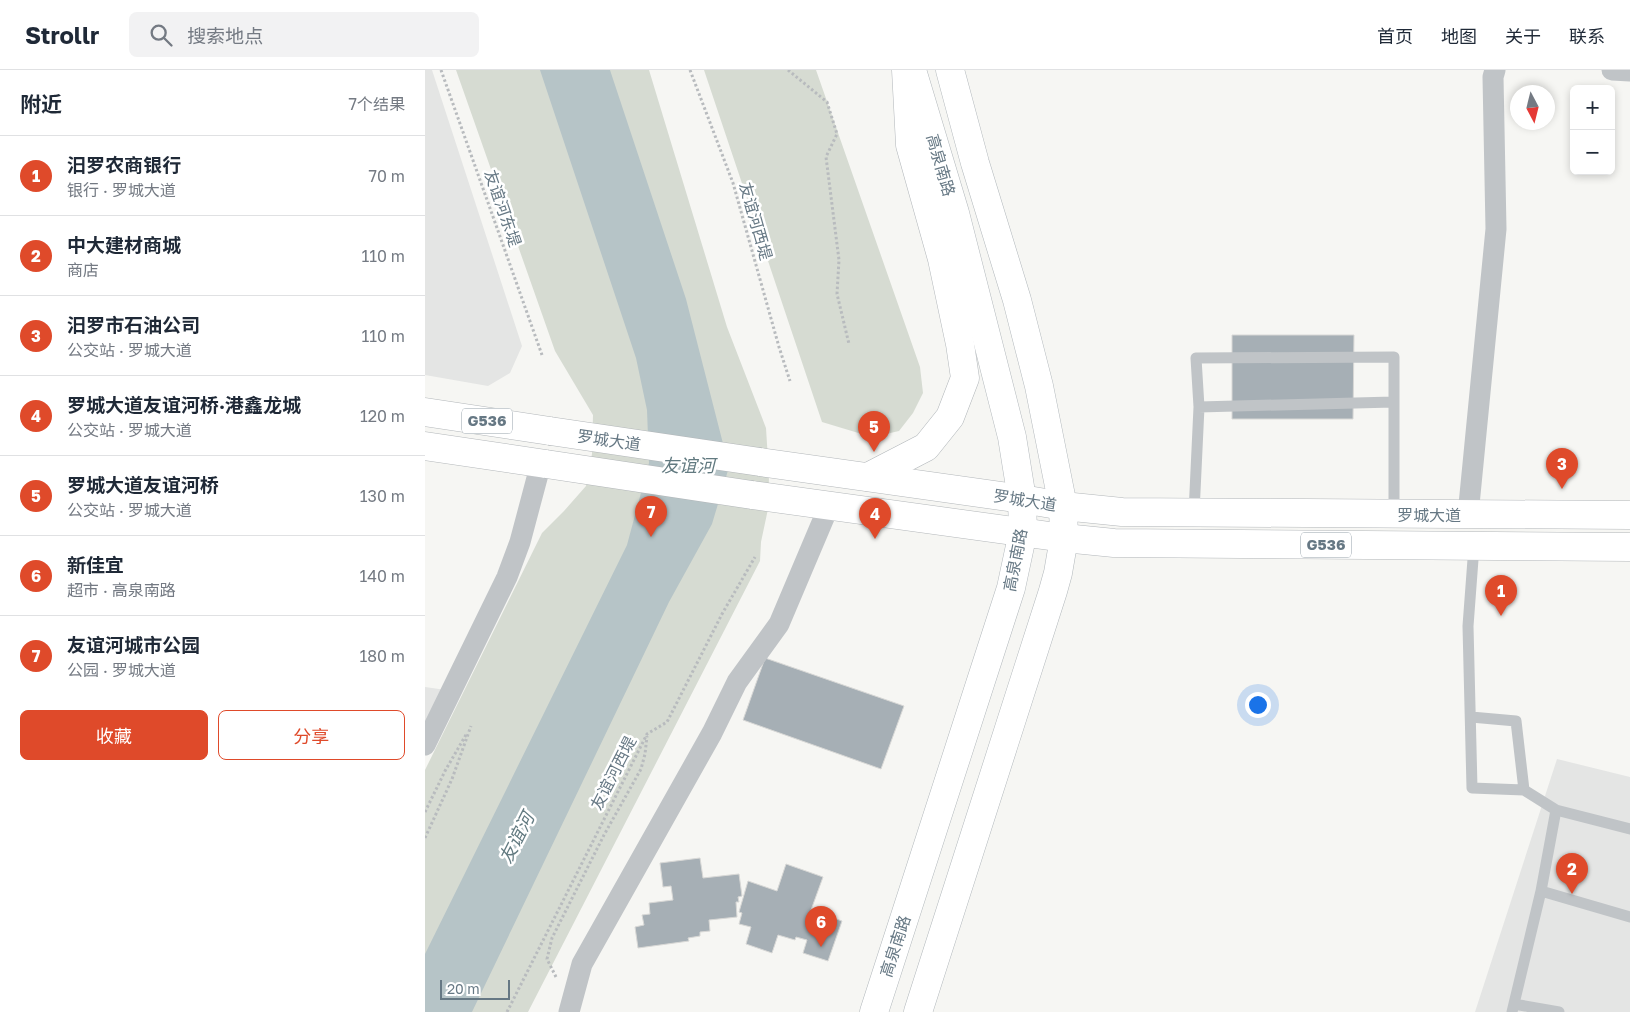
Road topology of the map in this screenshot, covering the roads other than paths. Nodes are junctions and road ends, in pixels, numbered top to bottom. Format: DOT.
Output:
graph roads {
  1 [pos="905,70"];
  2 [pos="912,70"];
  3 [pos="950,70"];
  4 [pos="1495,70"];
  5 [pos="1612,70"];
  6 [pos="1630,71"];
  7 [pos="1393,402"];
  8 [pos="1199,407"];
  9 [pos="425,412"];
  10 [pos="425,446"];
  11 [pos="543,464"];
  12 [pos="868,477"];
  13 [pos="1022,499"];
  14 [pos="829,506"];
  15 [pos="1063,506"];
  16 [pos="1194,513"];
  17 [pos="1394,515"];
  18 [pos="1468,515"];
  19 [pos="1630,516"];
  20 [pos="1023,532"];
  21 [pos="1063,538"];
  22 [pos="1474,546"];
  23 [pos="1630,547"];
  24 [pos="1471,716"];
  25 [pos="425,745"];
  26 [pos="1524,790"];
  27 [pos="1556,810"];
  28 [pos="1630,829"];
  29 [pos="1541,891"];
  30 [pos="1630,917"];
  31 [pos="1513,1008"];
  32 [pos="569,1012"];
  33 [pos="873,1012"];
  34 [pos="918,1012"];
  35 [pos="1559,1012"];
  1 -- 12 [label="main road"];
  2 -- 13 [label="main road, 高泉南路"];
  3 -- 15 [label="main road, 高泉南路"];
  4 -- 18 [label="street"];
  5 -- 6 [label="street"];
  7 -- 8 [label="lane"];
  7 -- 8 [label="lane"];
  7 -- 17 [label="lane"];
  8 -- 16 [label="lane"];
  9 -- 12 [label="main road, 罗城大道 / G536, bridge"];
  10 -- 11 [label="main road, 罗城大道 / G536"];
  11 -- 14 [label="main road, 罗城大道 / G536, bridge"];
  11 -- 25 [label="street"];
  12 -- 13 [label="main road, 罗城大道 / G536"];
  13 -- 15 [label="main road, 罗城大道 / G536"];
  13 -- 20 [label="main road, 高泉南路"];
  14 -- 20 [label="main road, 罗城大道 / G536"];
  14 -- 32 [label="street"];
  15 -- 16 [label="main road, 罗城大道 / G536"];
  15 -- 21 [label="main road, 高泉南路"];
  16 -- 17 [label="main road, 罗城大道 / G536"];
  17 -- 18 [label="main road, 罗城大道 / G536"];
  18 -- 19 [label="main road, 罗城大道 / G536"];
  20 -- 21 [label="main road, 罗城大道 / G536"];
  20 -- 33 [label="main road, 高泉南路"];
  21 -- 22 [label="main road, 罗城大道 / G536"];
  21 -- 34 [label="main road, 高泉南路"];
  22 -- 23 [label="main road, 罗城大道 / G536"];
  22 -- 24 [label="lane"];
  24 -- 26 [label="lane"];
  24 -- 26 [label="lane"];
  26 -- 27 [label="lane"];
  27 -- 28 [label="lane"];
  27 -- 29 [label="lane"];
  29 -- 30 [label="lane"];
  29 -- 31 [label="lane"];
  31 -- 35 [label="lane"];
}
